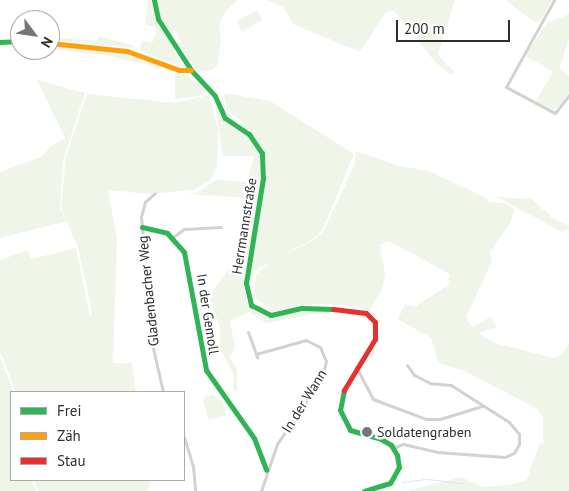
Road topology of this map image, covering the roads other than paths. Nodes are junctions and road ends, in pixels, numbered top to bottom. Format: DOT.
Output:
graph roads {
  1 [pos="154,0"];
  2 [pos="554,0"];
  3 [pos="60,44"];
  4 [pos="191,70"];
  5 [pos="569,95"];
  6 [pos="155,193"];
  7 [pos="142,227"];
  8 [pos="221,228"];
  9 [pos="173,238"];
  10 [pos="248,332"];
  11 [pos="408,365"];
  12 [pos="356,367"];
  13 [pos="163,391"];
  14 [pos="482,406"];
  15 [pos="185,440"];
  16 [pos="393,448"];
  17 [pos="266,470"];
  18 [pos="195,491"];
  19 [pos="261,491"];
  20 [pos="364,491"];
  1 -- 4 [label="street, Herrmannstraße"];
  2 -- 5 [label="street"];
  3 -- 4 [label="street"];
  4 -- 12 [label="street, Herrmannstraße"];
  6 -- 7 [label="street, Gladenbacher Weg"];
  7 -- 9 [label="street"];
  7 -- 13 [label="street, Gladenbacher Weg"];
  8 -- 9 [label="street"];
  9 -- 17 [label="street, In der Gemoll"];
  10 -- 17 [label="street, In der Wann"];
  11 -- 14 [label="street"];
  12 -- 14 [label="street"];
  12 -- 16 [label="street, Herrmannstraße"];
  14 -- 16 [label="street"];
  15 -- 18 [label="street"];
  16 -- 20 [label="street"];
  17 -- 19 [label="street, In der Wann"];
}
